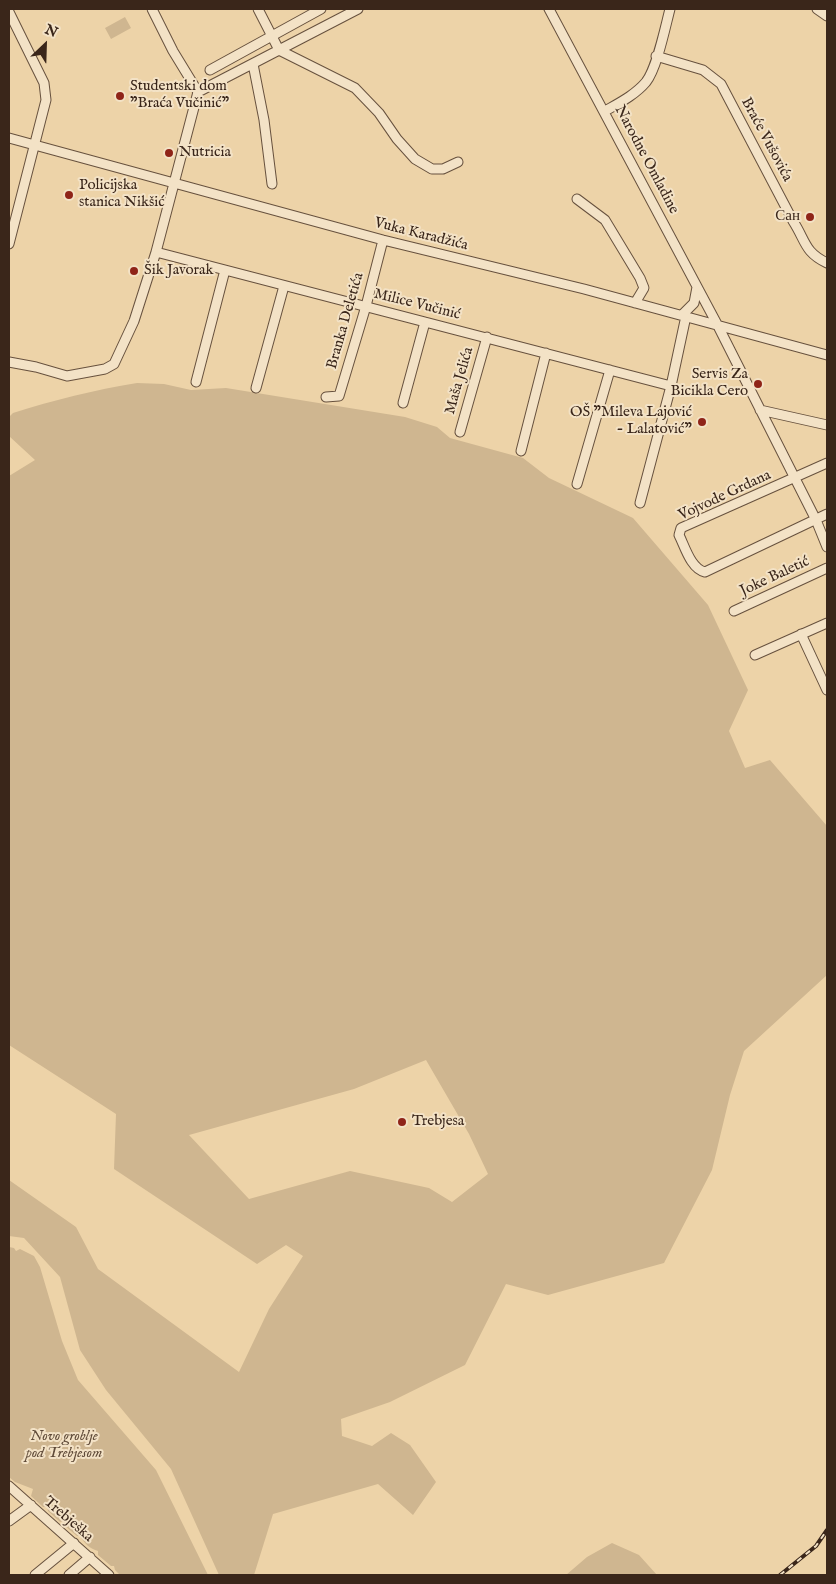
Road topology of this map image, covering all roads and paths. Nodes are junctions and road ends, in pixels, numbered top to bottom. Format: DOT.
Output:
graph roads {
  1 [pos="152,9"];
  2 [pos="258,9"];
  3 [pos="321,9"];
  4 [pos="358,9"];
  5 [pos="550,9"];
  6 [pos="670,9"];
  7 [pos="817,9"];
  8 [pos="9,12"];
  9 [pos="827,16"];
  10 [pos="272,37"];
  11 [pos="279,50"];
  12 [pos="656,56"];
  13 [pos="253,64"];
  14 [pos="210,70"];
  15 [pos="198,92"];
  16 [pos="605,112"];
  17 [pos="9,138"];
  18 [pos="34,144"];
  19 [pos="458,162"];
  20 [pos="174,183"];
  21 [pos="272,184"];
  22 [pos="577,199"];
  23 [pos="9,240"];
  24 [pos="383,240"];
  25 [pos="156,252"];
  26 [pos="827,263"];
  27 [pos="224,270"];
  28 [pos="284,286"];
  29 [pos="697,286"];
  30 [pos="635,303"];
  31 [pos="366,306"];
  32 [pos="684,316"];
  33 [pos="425,322"];
  34 [pos="717,324"];
  35 [pos="487,337"];
  36 [pos="546,353"];
  37 [pos="827,355"];
  38 [pos="9,362"];
  39 [pos="610,370"];
  40 [pos="196,382"];
  41 [pos="670,386"];
  42 [pos="256,388"];
  43 [pos="326,397"];
  44 [pos="403,404"];
  45 [pos="760,410"];
  46 [pos="827,425"];
  47 [pos="460,432"];
  48 [pos="521,451"];
  49 [pos="827,463"];
  50 [pos="795,478"];
  51 [pos="577,484"];
  52 [pos="640,503"];
  53 [pos="827,514"];
  54 [pos="816,520"];
  55 [pos="827,547"];
  56 [pos="827,568"];
  57 [pos="734,611"];
  58 [pos="827,623"];
  59 [pos="801,634"];
  60 [pos="756,655"];
  61 [pos="827,690"];
  62 [pos="9,1486"];
  63 [pos="31,1505"];
  64 [pos="9,1521"];
  65 [pos="74,1543"];
  66 [pos="90,1557"];
  67 [pos="35,1575"];
  68 [pos="69,1575"];
  69 [pos="109,1575"];
  1 -- 15 [label="street"];
  2 -- 10 [label="street"];
  3 -- 10 [label="street"];
  4 -- 11 [label="street"];
  5 -- 16 [label="street, Narodne Omladine"];
  6 -- 12 [label="street"];
  7 -- 9 [label="street"];
  8 -- 18 [label="street"];
  10 -- 11 [label="street"];
  10 -- 14 [label="street"];
  11 -- 13 [label="street"];
  11 -- 19 [label="street"];
  12 -- 16 [label="street"];
  12 -- 26 [label="street, Braće Vušovića"];
  13 -- 15 [label="street"];
  13 -- 21 [label="street"];
  15 -- 20 [label="street"];
  16 -- 29 [label="street, Narodne Omladine"];
  17 -- 18 [label="street, Vuka Karadžića"];
  18 -- 20 [label="street, Vuka Karadžića"];
  18 -- 23 [label="street"];
  20 -- 24 [label="street, Vuka Karadžića"];
  20 -- 25 [label="street"];
  22 -- 30 [label="street"];
  24 -- 30 [label="street, Vuka Karadžića"];
  24 -- 31 [label="street, Branka Deletića"];
  25 -- 27 [label="street, Milice Vučinić"];
  25 -- 38 [label="street"];
  27 -- 28 [label="street, Milice Vučinić"];
  27 -- 40 [label="street"];
  28 -- 31 [label="street, Milice Vučinić"];
  28 -- 42 [label="street"];
  29 -- 32 [label="street"];
  29 -- 34 [label="street, Narodne Omladine"];
  30 -- 32 [label="street, Vuka Karadžića"];
  31 -- 33 [label="street, Milice Vučinić"];
  31 -- 43 [label="street, Branka Deletića"];
  32 -- 34 [label="street, Vuka Karadžića"];
  32 -- 41 [label="street"];
  33 -- 35 [label="street, Milice Vučinić"];
  33 -- 44 [label="street"];
  34 -- 37 [label="street, Vuka Karadžića"];
  34 -- 45 [label="street, Narodne Omladine"];
  35 -- 36 [label="street, Milice Vučinić"];
  35 -- 47 [label="street, Maša Jelića"];
  36 -- 39 [label="street, Milice Vučinić"];
  36 -- 48 [label="street"];
  39 -- 41 [label="street, Milice Vučinić"];
  39 -- 51 [label="street"];
  41 -- 52 [label="street"];
  45 -- 46 [label="street"];
  45 -- 50 [label="street, Narodne Omladine"];
  49 -- 50 [label="street, Vojvode Grdana"];
  50 -- 54 [label="street, Narodne Omladine"];
  50 -- 54 [label="street, Vojvode Grdana"];
  53 -- 54 [label="street"];
  54 -- 55 [label="street, Narodne Omladine"];
  56 -- 57 [label="street, Joke Baletić"];
  58 -- 59 [label="street"];
  59 -- 60 [label="street"];
  59 -- 61 [label="street"];
  62 -- 63 [label="street, Trebješka"];
  63 -- 64 [label="street"];
  63 -- 65 [label="street, Trebješka"];
  65 -- 66 [label="street, Trebješka"];
  65 -- 67 [label="street"];
  66 -- 68 [label="street"];
  66 -- 69 [label="street, Trebješka"];
}
